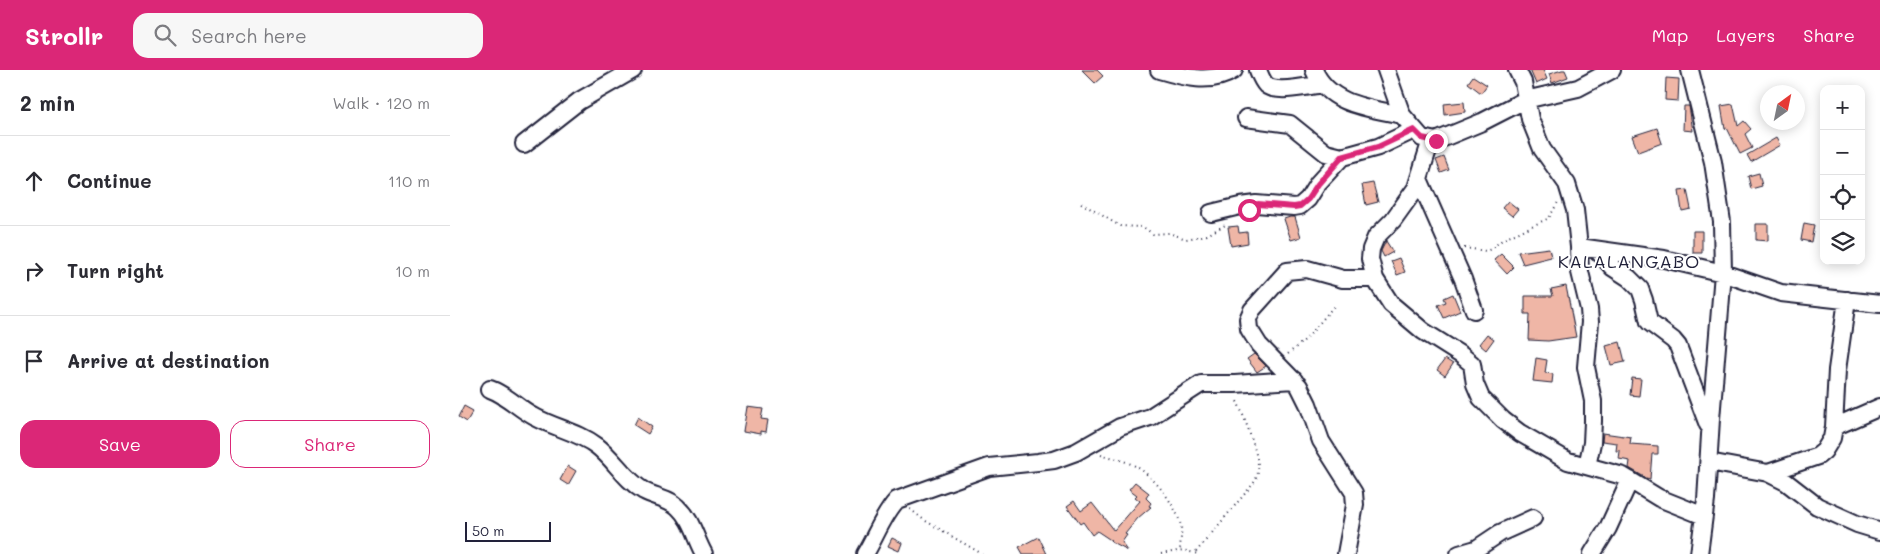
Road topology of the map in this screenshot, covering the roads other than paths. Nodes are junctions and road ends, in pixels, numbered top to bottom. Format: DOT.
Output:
graph roads {
  1 [pos="633,70"];
  2 [pos="1159,70"];
  3 [pos="1234,70"];
  4 [pos="1258,70"];
  5 [pos="1386,70"];
  6 [pos="1517,70"];
  7 [pos="1612,70"];
  8 [pos="1690,70"];
  9 [pos="1318,77"];
  10 [pos="1525,100"];
  11 [pos="1402,115"];
  12 [pos="1246,118"];
  13 [pos="1414,130"];
  14 [pos="1431,140"];
  15 [pos="524,144"];
  16 [pos="1342,157"];
  17 [pos="1419,179"];
  18 [pos="1211,213"];
  19 [pos="1579,247"];
  20 [pos="1597,250"];
  21 [pos="1723,273"];
  22 [pos="1375,279"];
  23 [pos="1847,300"];
  24 [pos="1880,304"];
  25 [pos="1474,310"];
  26 [pos="1294,380"];
  27 [pos="490,389"];
  28 [pos="1880,407"];
  29 [pos="1834,426"];
  30 [pos="1710,430"];
  31 [pos="1708,462"];
  32 [pos="1588,466"];
  33 [pos="1768,473"];
  34 [pos="1630,480"];
  35 [pos="1704,516"];
  36 [pos="1533,518"];
  37 [pos="1880,531"];
  38 [pos="704,554"];
  39 [pos="865,554"];
  40 [pos="1346,554"];
  41 [pos="1459,554"];
  42 [pos="1592,554"];
  43 [pos="1699,554"];
  1 -- 15 [label="street"];
  2 -- 3 [label="street"];
  4 -- 9 [label="street"];
  5 -- 11 [label="street"];
  6 -- 10 [label="street"];
  7 -- 10 [label="street"];
  8 -- 21 [label="street"];
  9 -- 11 [label="street"];
  10 -- 14 [label="street"];
  10 -- 19 [label="street"];
  11 -- 13 [label="street"];
  12 -- 16 [label="street"];
  13 -- 14 [label="street"];
  13 -- 16 [label="street"];
  14 -- 17 [label="street"];
  16 -- 18 [label="street"];
  17 -- 22 [label="street"];
  17 -- 25 [label="street"];
  19 -- 20 [label="street"];
  19 -- 32 [label="street"];
  20 -- 21 [label="street"];
  20 -- 30 [label="street"];
  21 -- 23 [label="street"];
  21 -- 30 [label="street"];
  22 -- 26 [label="street"];
  22 -- 32 [label="street"];
  23 -- 24 [label="street"];
  23 -- 29 [label="street"];
  26 -- 39 [label="street"];
  26 -- 40 [label="street"];
  27 -- 38 [label="street"];
  28 -- 29 [label="street"];
  29 -- 33 [label="street"];
  30 -- 31 [label="street"];
  31 -- 33 [label="street"];
  31 -- 35 [label="street"];
  32 -- 34 [label="street"];
  33 -- 37 [label="street"];
  34 -- 35 [label="street"];
  34 -- 42 [label="street"];
  35 -- 43 [label="street"];
  36 -- 41 [label="street"];
}
